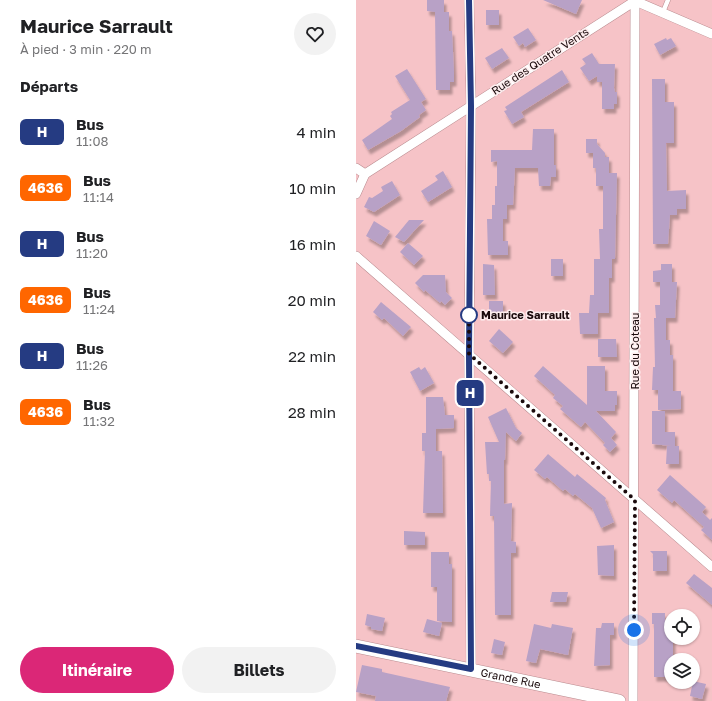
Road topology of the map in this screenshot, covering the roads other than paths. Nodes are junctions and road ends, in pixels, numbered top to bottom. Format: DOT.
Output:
graph roads {
  1 [pos="469,0"];
  2 [pos="634,0"];
  3 [pos="668,0"];
  4 [pos="663,12"];
  5 [pos="712,34"];
  6 [pos="471,106"];
  7 [pos="356,168"];
  8 [pos="365,174"];
  9 [pos="356,194"];
  10 [pos="356,256"];
  11 [pos="469,354"];
  12 [pos="635,500"];
  13 [pos="712,567"];
  14 [pos="356,646"];
  15 [pos="471,669"];
  16 [pos="619,701"];
  17 [pos="633,701"];
  1 -- 6 [label="street"];
  2 -- 4 [label="street"];
  2 -- 6 [label="street, Rue des Quatre Vents"];
  2 -- 12 [label="street, Rue du Coteau"];
  3 -- 4 [label="lane"];
  4 -- 5 [label="street"];
  6 -- 8 [label="street, Rue des Quatre Vents"];
  6 -- 11 [label="street"];
  7 -- 8 [label="street"];
  8 -- 9 [label="street"];
  10 -- 11 [label="street"];
  11 -- 12 [label="street"];
  11 -- 15 [label="street"];
  12 -- 13 [label="street"];
  12 -- 17 [label="street, Rue du Coteau"];
  14 -- 15 [label="main road, Grande Rue"];
  15 -- 16 [label="main road, Grande Rue"];
}
